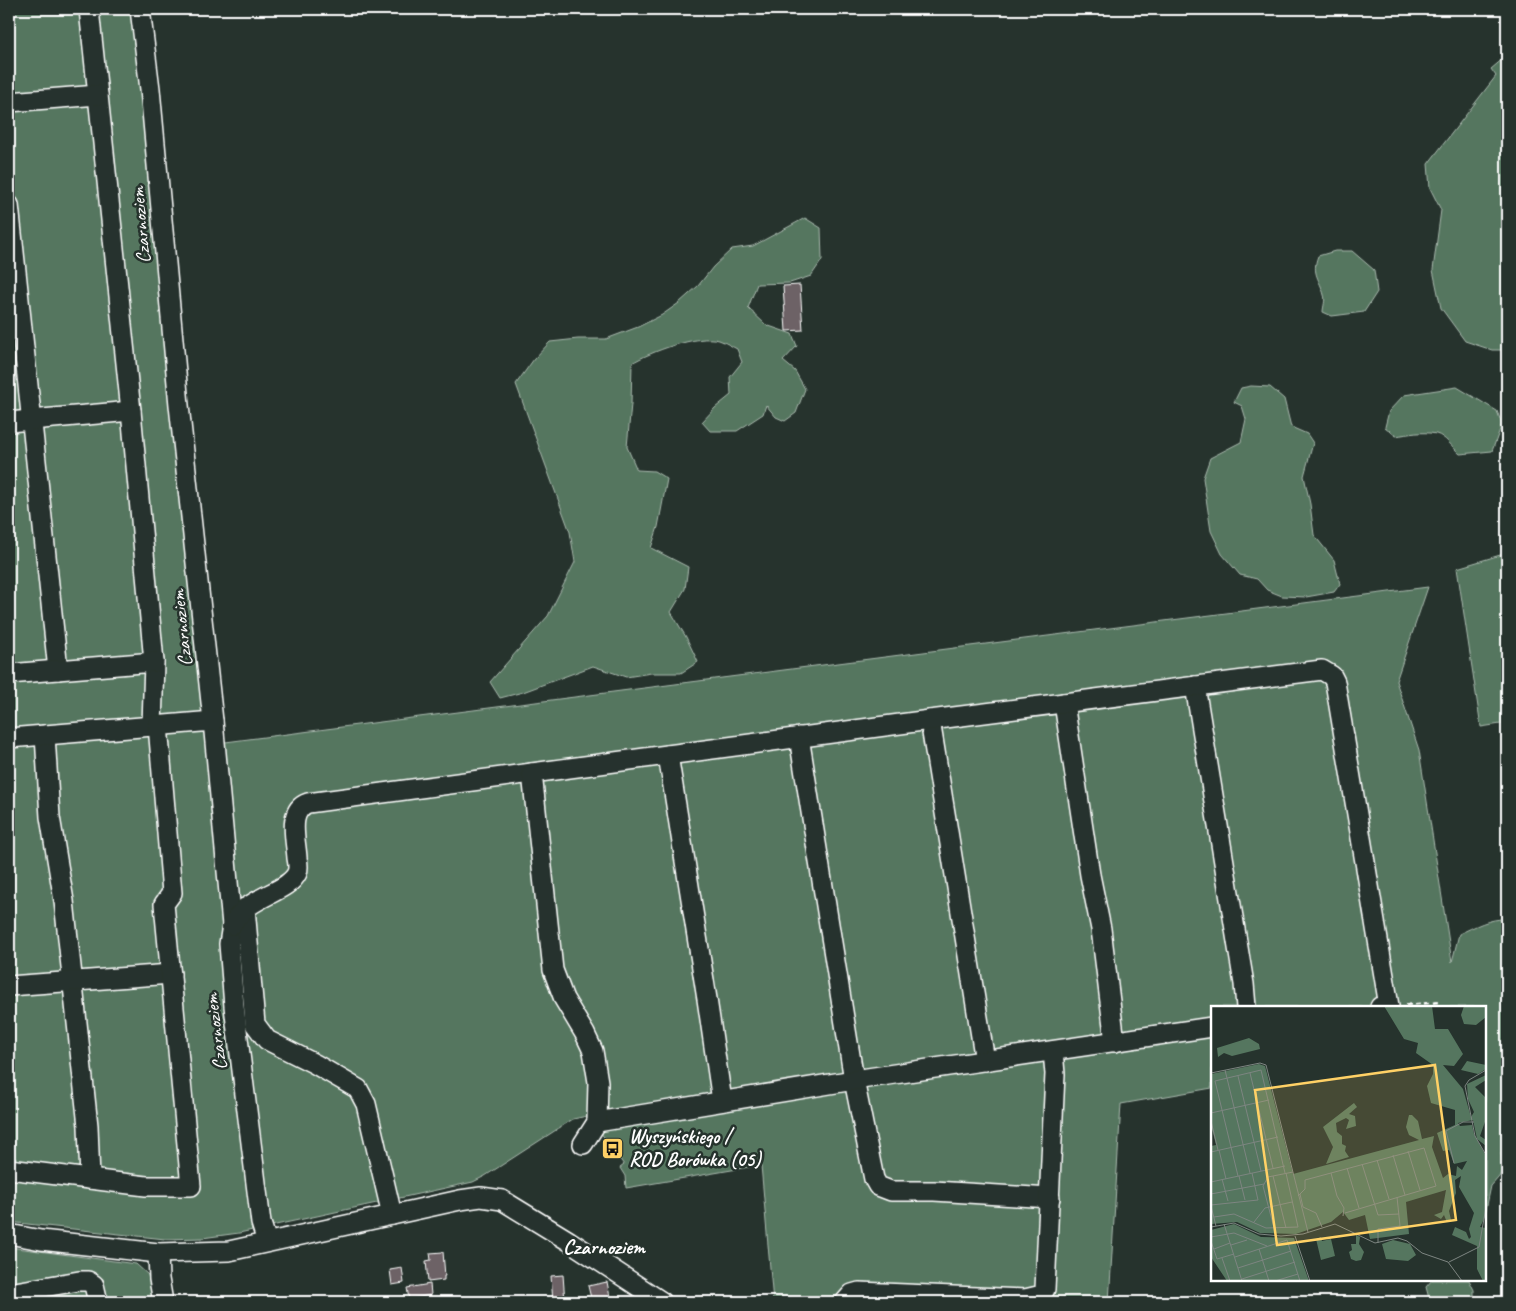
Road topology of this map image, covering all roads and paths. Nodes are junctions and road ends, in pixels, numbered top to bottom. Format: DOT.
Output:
graph roads {
  1 [pos="89,9"];
  2 [pos="140,9"];
  3 [pos="98,95"];
  4 [pos="9,102"];
  5 [pos="9,205"];
  6 [pos="131,412"];
  7 [pos="31,420"];
  8 [pos="9,422"];
  9 [pos="154,662"];
  10 [pos="58,670"];
  11 [pos="9,674"];
  12 [pos="1195,686"];
  13 [pos="1064,703"];
  14 [pos="930,720"];
  15 [pos="213,721"];
  16 [pos="155,726"];
  17 [pos="45,735"];
  18 [pos="799,737"];
  19 [pos="9,738"];
  20 [pos="668,755"];
  21 [pos="532,773"];
  22 [pos="245,908"];
  23 [pos="232,925"];
  24 [pos="171,974"];
  25 [pos="72,981"];
  26 [pos="9,986"];
  27 [pos="1441,1002"];
  28 [pos="1246,1006"];
  29 [pos="1385,1006"];
  30 [pos="1396,1006"];
  31 [pos="1211,1027"];
  32 [pos="1115,1042"];
  33 [pos="1053,1051"];
  34 [pos="985,1061"];
  35 [pos="854,1080"];
  36 [pos="722,1102"];
  37 [pos="597,1122"];
  38 [pos="583,1144"];
  39 [pos="9,1169"];
  40 [pos="90,1179"];
  41 [pos="1050,1198"];
  42 [pos="392,1215"];
  43 [pos="9,1234"];
  44 [pos="267,1242"];
  45 [pos="158,1253"];
  46 [pos="9,1294"];
  47 [pos="98,1302"];
  48 [pos="163,1302"];
  49 [pos="662,1302"];
  50 [pos="845,1302"];
  1 -- 3 [label="street"];
  2 -- 15 [label="street, Czarnoziem"];
  3 -- 4 [label="street"];
  3 -- 6 [label="street"];
  5 -- 7 [label="street"];
  6 -- 7 [label="street"];
  6 -- 9 [label="street"];
  7 -- 8 [label="street"];
  7 -- 10 [label="street"];
  9 -- 10 [label="street"];
  9 -- 16 [label="street"];
  10 -- 11 [label="street"];
  12 -- 13 [label="street"];
  12 -- 28 [label="street"];
  12 -- 29 [label="street"];
  13 -- 14 [label="street"];
  13 -- 32 [label="street"];
  14 -- 18 [label="street"];
  14 -- 34 [label="street"];
  15 -- 16 [label="street"];
  15 -- 23 [label="street, Czarnoziem"];
  16 -- 17 [label="street"];
  16 -- 24 [label="street"];
  17 -- 19 [label="street"];
  17 -- 25 [label="street"];
  18 -- 20 [label="street"];
  18 -- 35 [label="street"];
  20 -- 21 [label="street"];
  20 -- 36 [label="street"];
  21 -- 22 [label="street"];
  21 -- 37 [label="street"];
  22 -- 23 [label="street"];
  22 -- 42 [label="street"];
  23 -- 44 [label="street, Czarnoziem"];
  24 -- 25 [label="street"];
  24 -- 40 [label="street"];
  25 -- 26 [label="street"];
  25 -- 40 [label="street"];
  27 -- 30 [label="path"];
  31 -- 32 [label="street"];
  32 -- 33 [label="street"];
  33 -- 34 [label="street"];
  33 -- 41 [label="street"];
  34 -- 35 [label="street"];
  35 -- 36 [label="street"];
  35 -- 41 [label="street"];
  36 -- 37 [label="street"];
  37 -- 38 [label="street"];
  39 -- 40 [label="street"];
  41 -- 50 [label="street"];
  42 -- 44 [label="street"];
  42 -- 49 [label="street"];
  43 -- 45 [label="street"];
  44 -- 45 [label="street"];
  45 -- 48 [label="street"];
  46 -- 47 [label="street"];
}
